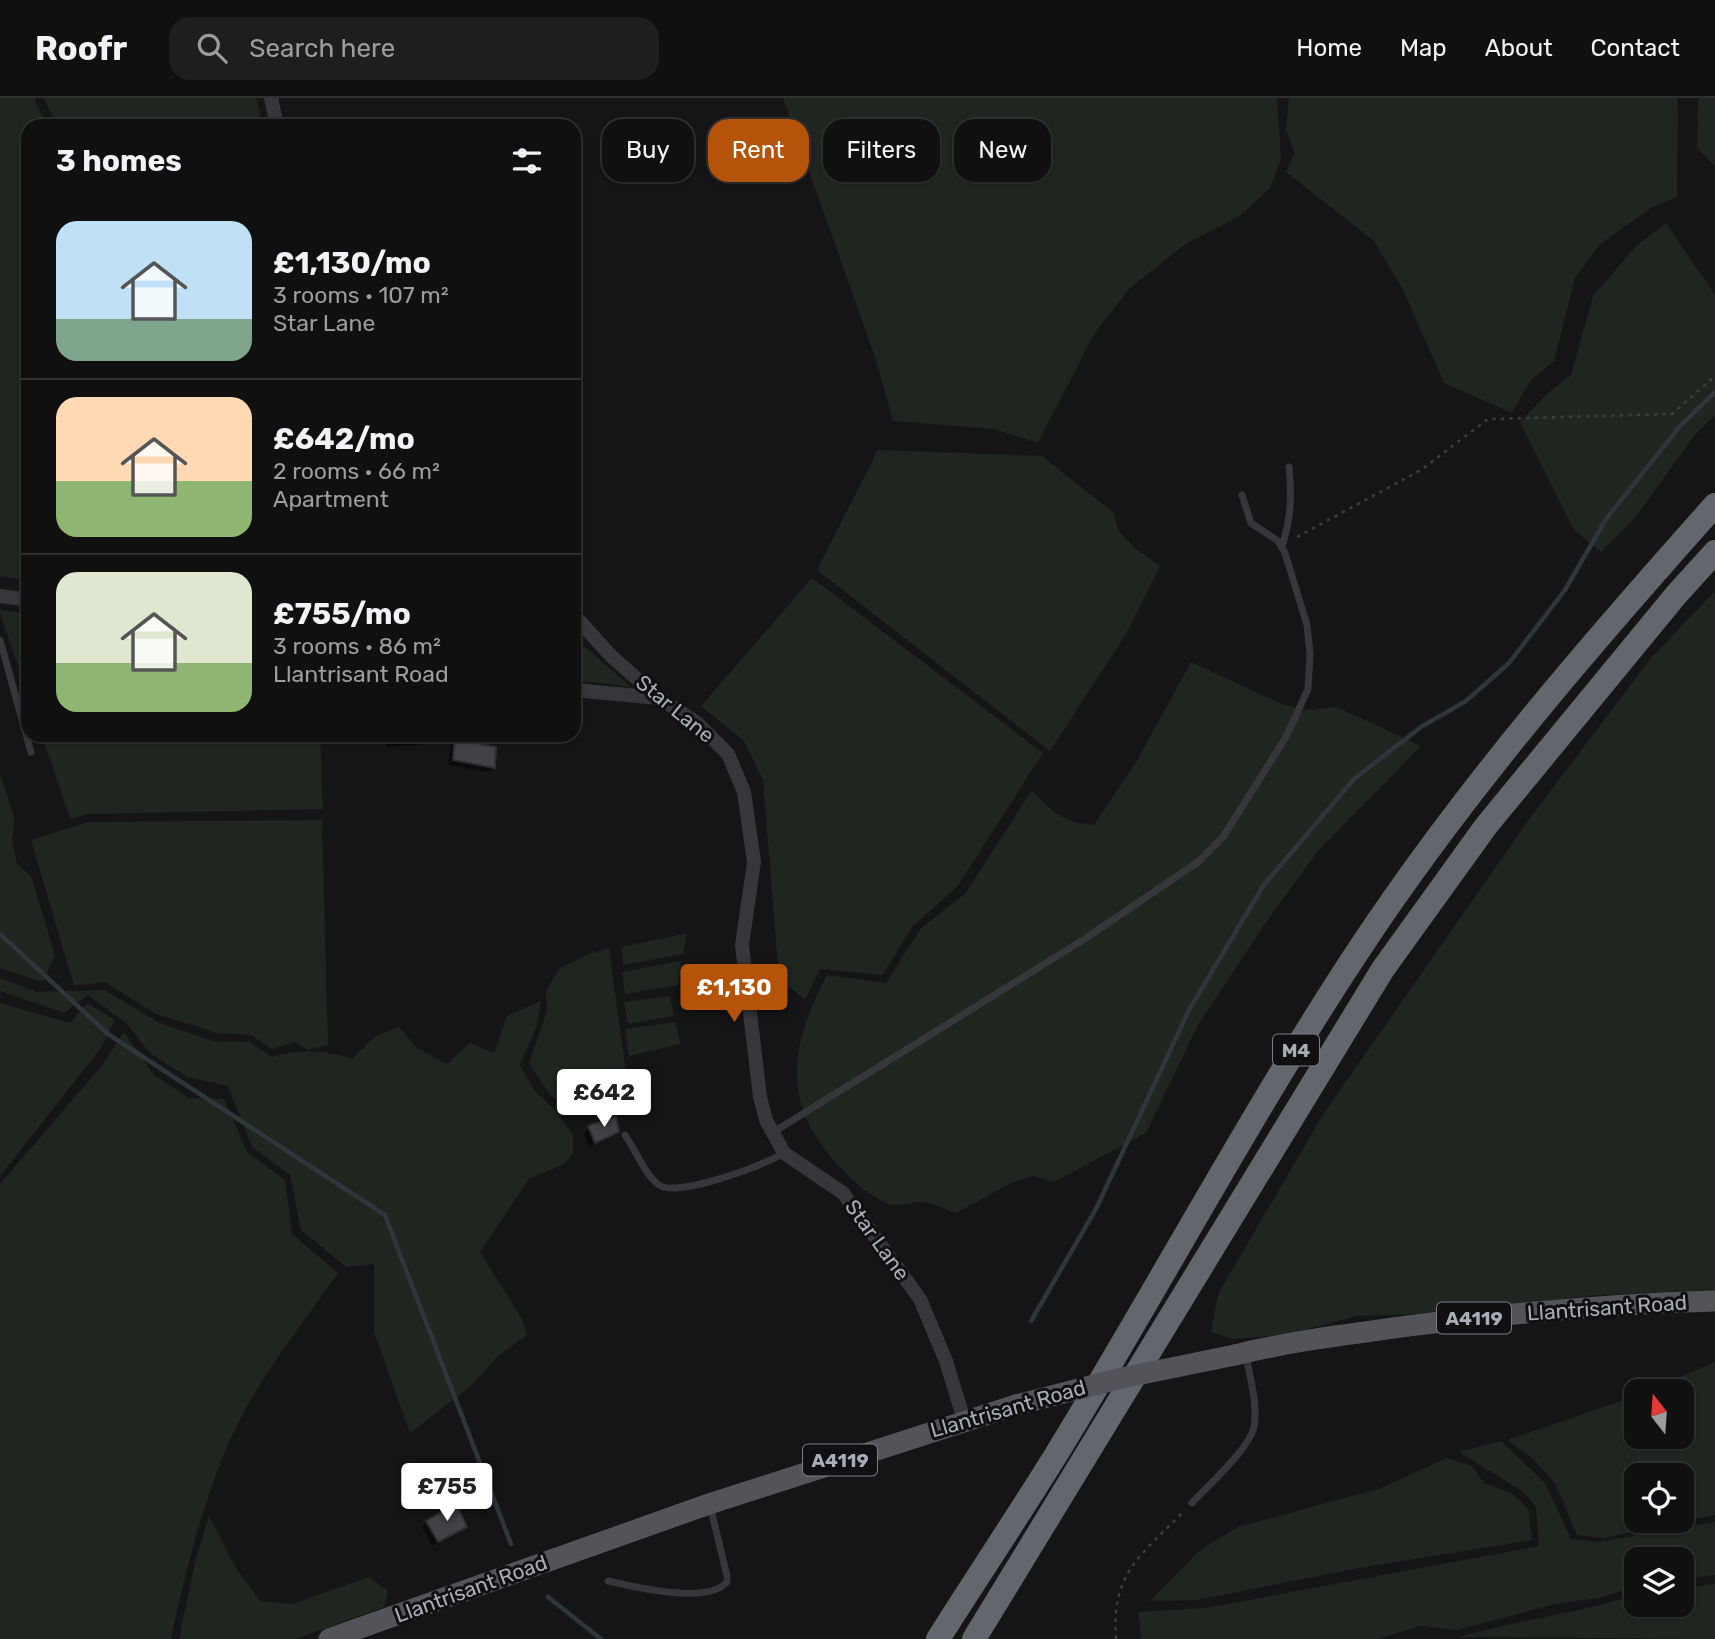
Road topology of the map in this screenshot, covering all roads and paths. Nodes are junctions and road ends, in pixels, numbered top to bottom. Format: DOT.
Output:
graph roads {
  1 [pos="271,98"];
  2 [pos="276,119"];
  3 [pos="1715,376"];
  4 [pos="1289,467"];
  5 [pos="1242,495"];
  6 [pos="1715,505"];
  7 [pos="1282,546"];
  8 [pos="1715,552"];
  9 [pos="0,596"];
  10 [pos="21,599"];
  11 [pos="581,623"];
  12 [pos="0,640"];
  13 [pos="581,691"];
  14 [pos="659,698"];
  15 [pos="21,716"];
  16 [pos="28,742"];
  17 [pos="31,752"];
  18 [pos="772,1133"];
  19 [pos="625,1135"];
  20 [pos="784,1153"];
  21 [pos="1715,1301"];
  22 [pos="1240,1353"];
  23 [pos="964,1420"];
  24 [pos="1192,1503"];
  25 [pos="709,1504"];
  26 [pos="608,1581"];
  27 [pos="334,1638"];
  28 [pos="938,1639"];
  29 [pos="974,1639"];
  30 [pos="1116,1639"];
  1 -- 2 [label="street"];
  3 -- 7 [label="path"];
  4 -- 7 [label="lane"];
  5 -- 7 [label="lane"];
  6 -- 28 [label="highway, M4"];
  7 -- 18 [label="lane"];
  8 -- 29 [label="highway, M4"];
  9 -- 10 [label="street"];
  11 -- 14 [label="street, Star Lane"];
  12 -- 15 [label="lane"];
  13 -- 14 [label="street"];
  14 -- 18 [label="street, Star Lane"];
  16 -- 17 [label="lane"];
  18 -- 20 [label="street, Star Lane"];
  19 -- 20 [label="lane"];
  20 -- 23 [label="street, Star Lane"];
  21 -- 22 [label="main road, Llantrisant Road / A4119"];
  22 -- 23 [label="main road, Llantrisant Road / A4119, bridge"];
  22 -- 24 [label="lane"];
  23 -- 25 [label="main road, Llantrisant Road / A4119"];
  24 -- 30 [label="path"];
  25 -- 26 [label="lane"];
  25 -- 27 [label="main road, Llantrisant Road / A4119"];
}
